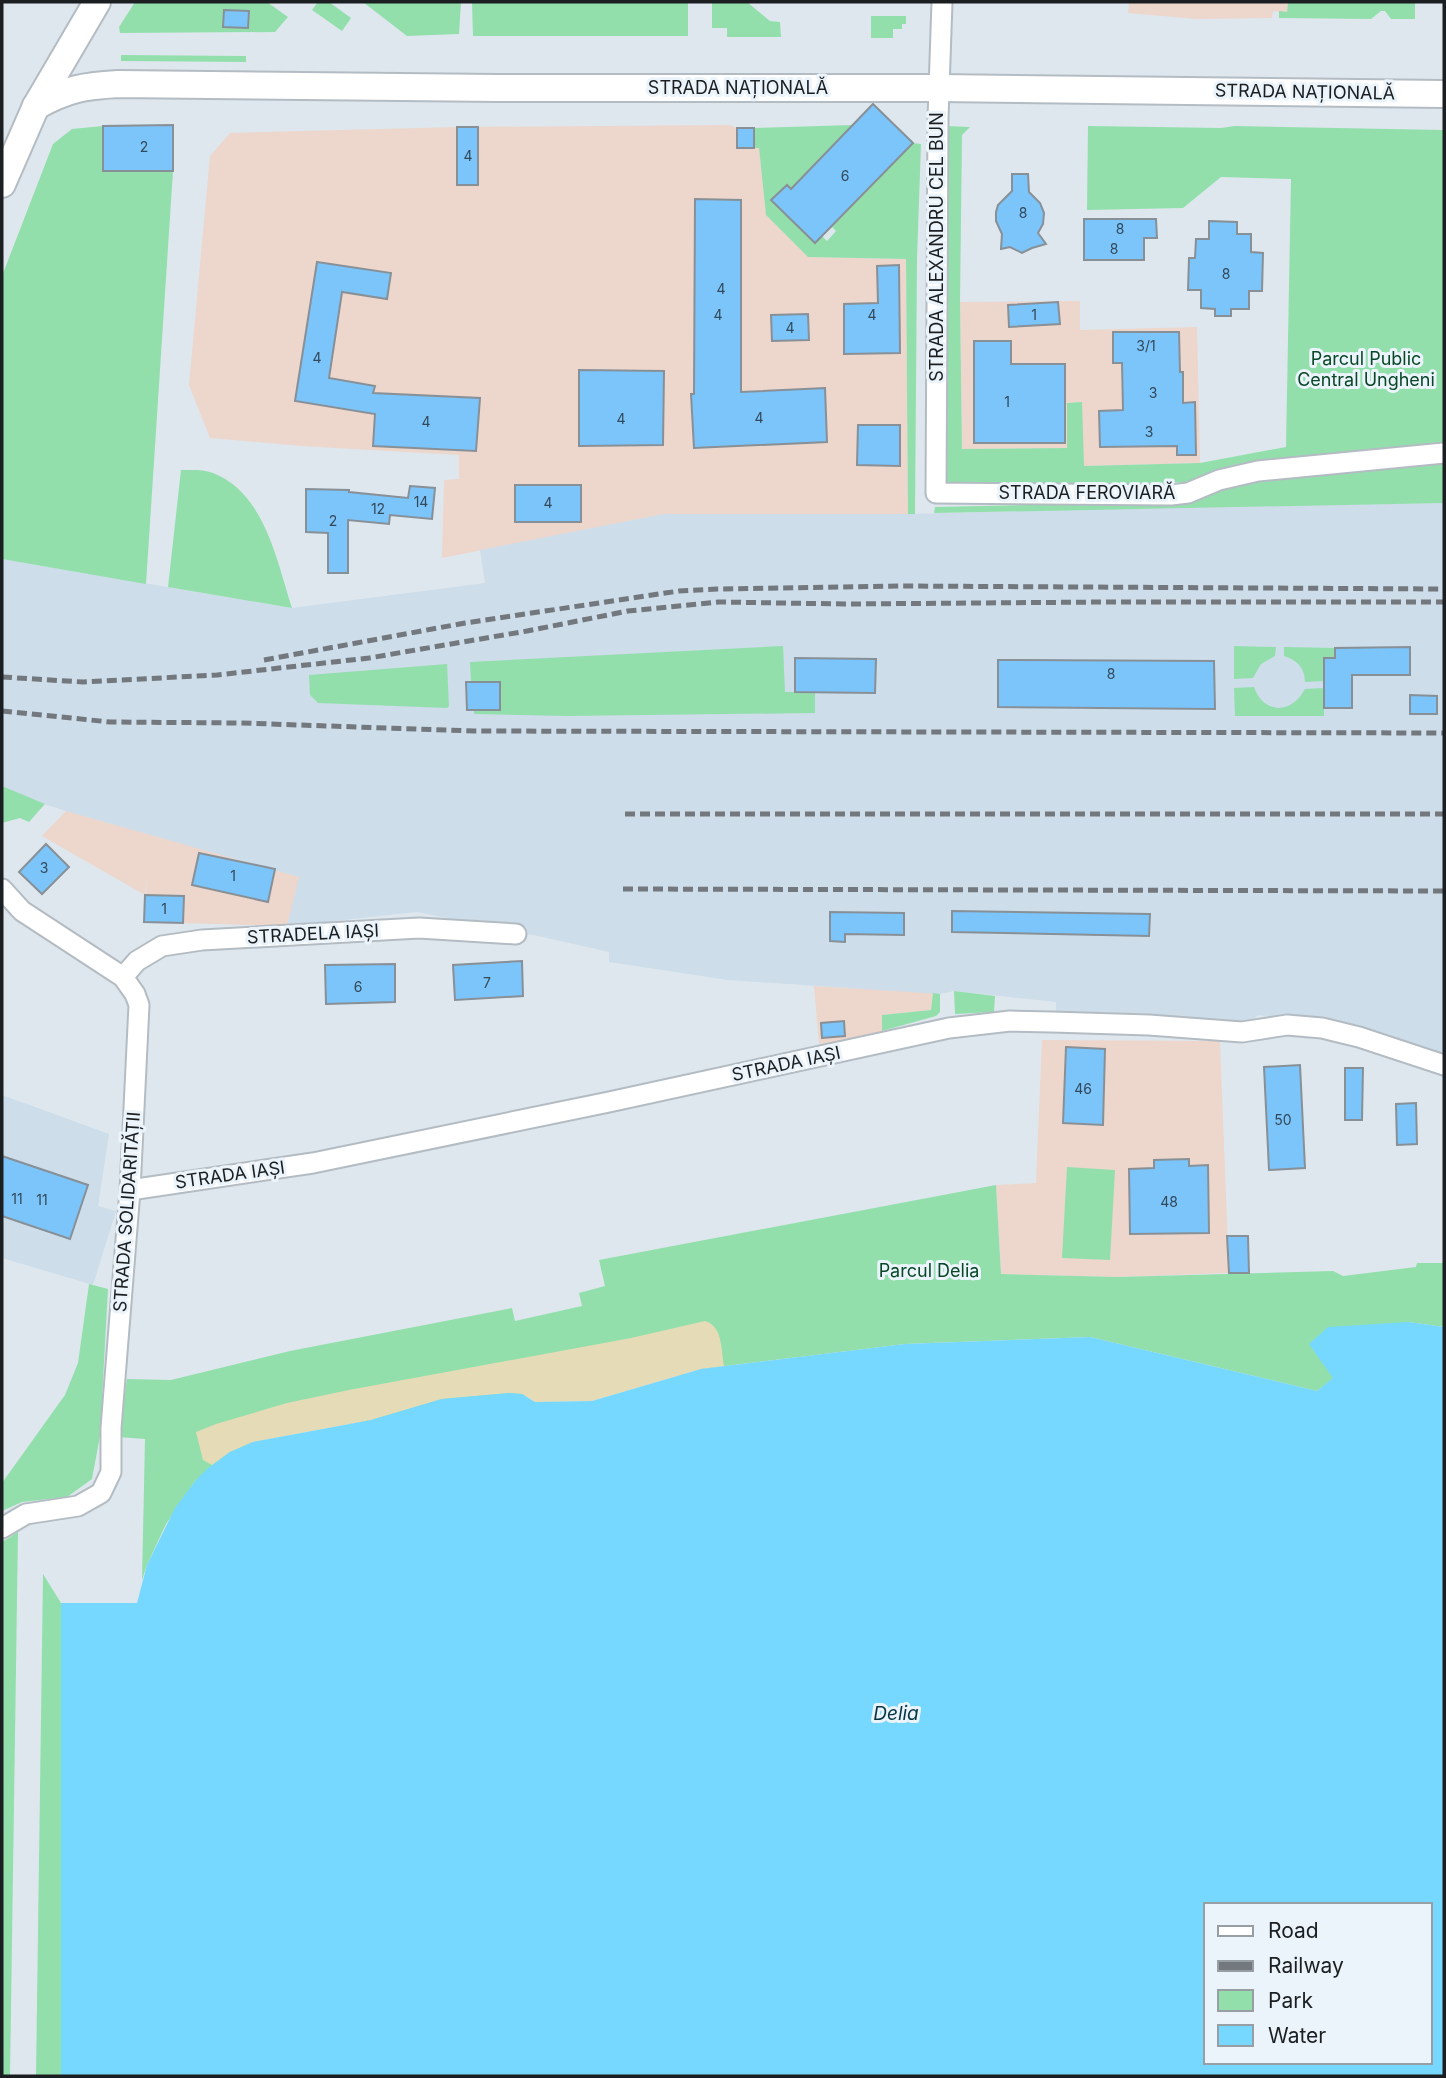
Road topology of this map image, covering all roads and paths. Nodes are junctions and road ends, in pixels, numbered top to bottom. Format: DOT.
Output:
graph roads {
  1 [pos="97,2"];
  2 [pos="942,2"];
  3 [pos="939,88"];
  4 [pos="1444,94"];
  5 [pos="36,106"];
  6 [pos="2,184"];
  7 [pos="1444,453"];
  8 [pos="936,493"];
  9 [pos="2,889"];
  10 [pos="516,934"];
  11 [pos="123,977"];
  12 [pos="1444,1065"];
  13 [pos="130,1190"];
  14 [pos="2,1528"];
  1 -- 5 [label="street"];
  2 -- 3 [label="street, STRADA ALEXANDRU CEL BUN"];
  3 -- 4 [label="street, STRADA NAȚIONALĂ"];
  3 -- 5 [label="street, STRADA NAȚIONALĂ"];
  3 -- 8 [label="street, STRADA ALEXANDRU CEL BUN"];
  5 -- 6 [label="street"];
  7 -- 8 [label="street, STRADA FEROVIARĂ"];
  9 -- 11 [label="street, STRADA SOLIDARITĂȚII"];
  10 -- 11 [label="street, STRADELA IAȘI"];
  11 -- 13 [label="street, STRADA SOLIDARITĂȚII"];
  12 -- 13 [label="street, STRADA IAȘI"];
  13 -- 14 [label="street, STRADA SOLIDARITĂȚII"];
}
